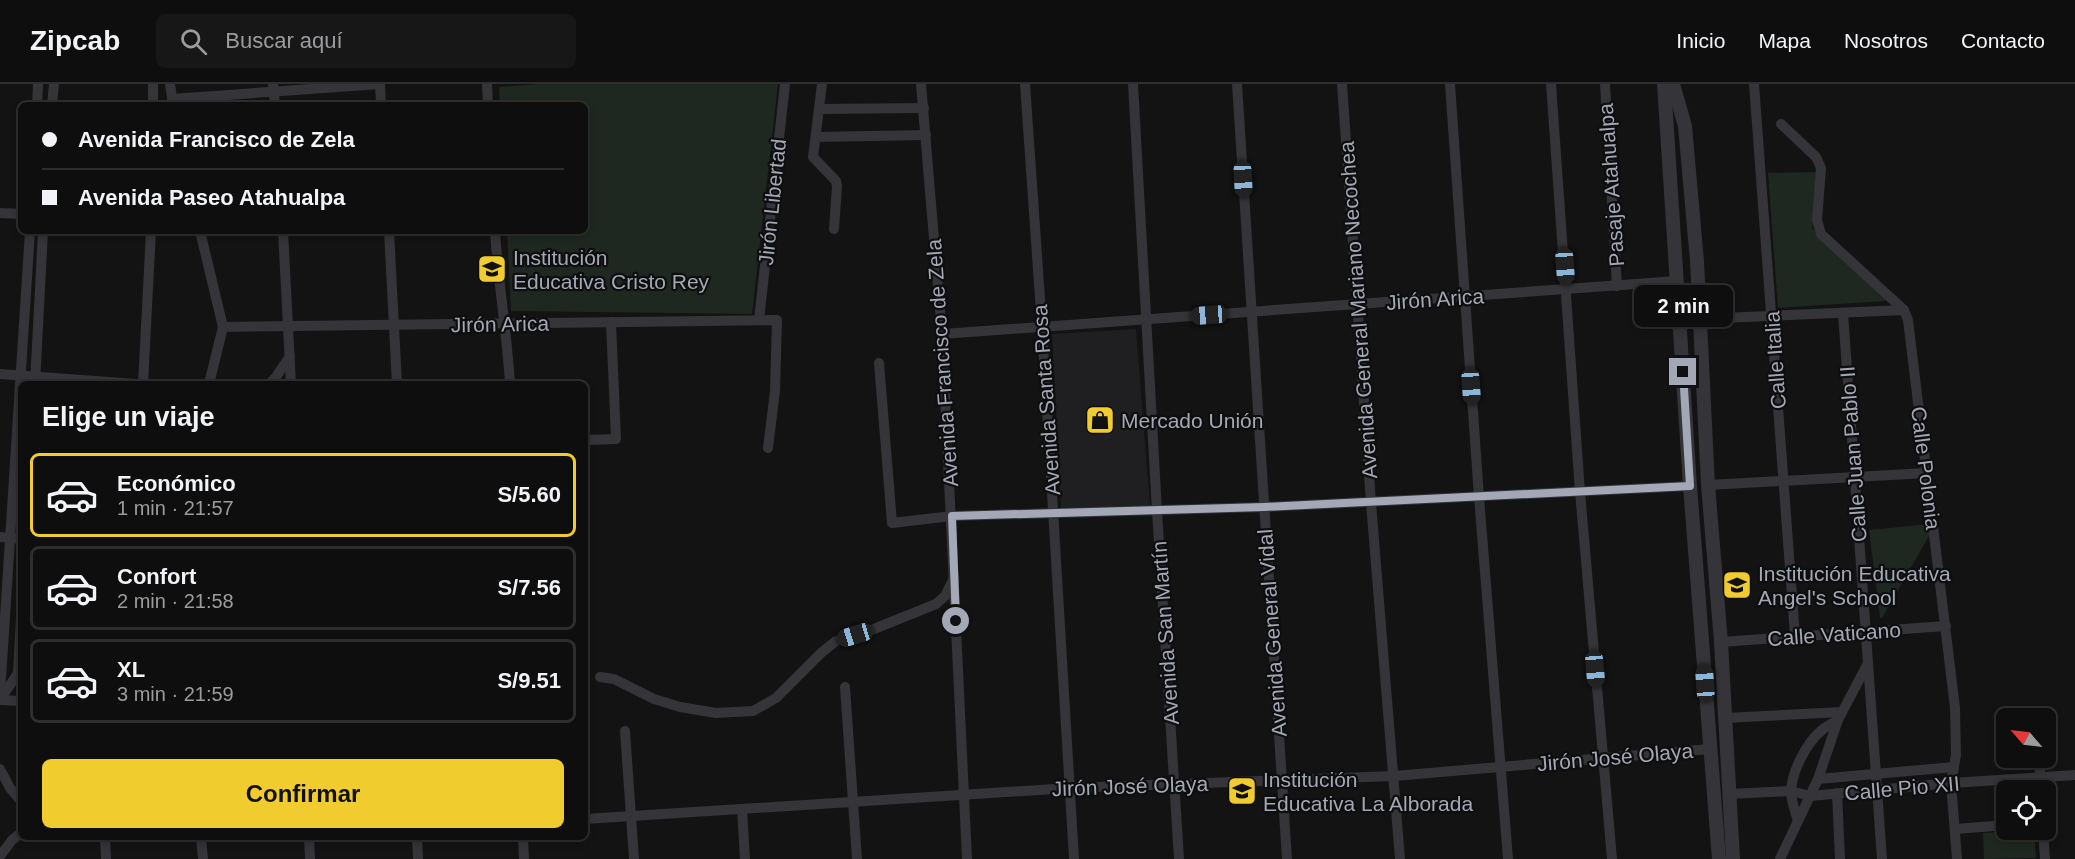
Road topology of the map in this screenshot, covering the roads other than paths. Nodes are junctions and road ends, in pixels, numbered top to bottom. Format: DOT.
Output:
graph roads {
  1 [pos="38,84"];
  2 [pos="54,84"];
  3 [pos="153,84"];
  4 [pos="380,84"];
  5 [pos="487,84"];
  6 [pos="785,84"];
  7 [pos="822,84"];
  8 [pos="921,84"];
  9 [pos="1025,84"];
  10 [pos="1133,84"];
  11 [pos="1238,84"];
  12 [pos="1342,84"];
  13 [pos="1450,84"];
  14 [pos="1551,84"];
  15 [pos="1605,84"];
  16 [pos="1664,84"];
  17 [pos="1672,84"];
  18 [pos="1754,84"];
  19 [pos="170,85"];
  20 [pos="274,87"];
  21 [pos="37,102"];
  22 [pos="52,102"];
  23 [pos="153,102"];
  24 [pos="173,102"];
  25 [pos="275,102"];
  26 [pos="381,102"];
  27 [pos="488,102"];
  28 [pos="924,108"];
  29 [pos="819,109"];
  30 [pos="1781,124"];
  31 [pos="926,135"];
  32 [pos="816,136"];
  33 [pos="0,213"];
  34 [pos="18,214"];
  35 [pos="834,229"];
  36 [pos="30,234"];
  37 [pos="44,234"];
  38 [pos="151,234"];
  39 [pos="199,234"];
  40 [pos="283,234"];
  41 [pos="389,234"];
  42 [pos="495,234"];
  43 [pos="1677,281"];
  44 [pos="1617,286"];
  45 [pos="1566,289"];
  46 [pos="1464,297"];
  47 [pos="1358,304"];
  48 [pos="1904,310"];
  49 [pos="1251,312"];
  50 [pos="1843,313"];
  51 [pos="1772,316"];
  52 [pos="1700,319"];
  53 [pos="759,320"];
  54 [pos="1145,320"];
  55 [pos="611,322"];
  56 [pos="504,324"];
  57 [pos="395,325"];
  58 [pos="290,326"];
  59 [pos="223,327"];
  60 [pos="1042,327"];
  61 [pos="942,334"];
  62 [pos="290,356"];
  63 [pos="879,363"];
  64 [pos="0,374"];
  65 [pos="19,376"];
  66 [pos="35,380"];
  67 [pos="19,381"];
  68 [pos="60,381"];
  69 [pos="143,381"];
  70 [pos="210,381"];
  71 [pos="272,381"];
  72 [pos="291,381"];
  73 [pos="397,381"];
  74 [pos="510,381"];
  75 [pos="18,388"];
  76 [pos="588,440"];
  77 [pos="768,448"];
  78 [pos="1927,473"];
  79 [pos="1855,477"];
  80 [pos="1784,481"];
  81 [pos="1708,485"];
  82 [pos="1690,486"];
  83 [pos="1580,492"];
  84 [pos="1479,497"];
  85 [pos="1371,503"];
  86 [pos="1264,507"];
  87 [pos="1156,511"];
  88 [pos="1054,513"];
  89 [pos="952,516"];
  90 [pos="5,538"];
  91 [pos="954,578"];
  92 [pos="1946,626"];
  93 [pos="1866,632"];
  94 [pos="1795,636"];
  95 [pos="1721,642"];
  96 [pos="1868,663"];
  97 [pos="18,673"];
  98 [pos="600,678"];
  99 [pos="844,687"];
  100 [pos="0,694"];
  101 [pos="0,700"];
  102 [pos="18,701"];
  103 [pos="1840,716"];
  104 [pos="1725,717"];
  105 [pos="625,731"];
  106 [pos="1710,749"];
  107 [pos="1603,757"];
  108 [pos="1501,766"];
  109 [pos="1954,766"];
  110 [pos="2039,768"];
  111 [pos="0,769"];
  112 [pos="1876,774"];
  113 [pos="2075,775"];
  114 [pos="1394,776"];
  115 [pos="2040,777"];
  116 [pos="1818,779"];
  117 [pos="2040,780"];
  118 [pos="1282,781"];
  119 [pos="1951,783"];
  120 [pos="1175,784"];
  121 [pos="1070,788"];
  122 [pos="1877,790"];
  123 [pos="1791,791"];
  124 [pos="1838,793"];
  125 [pos="1730,794"];
  126 [pos="965,795"];
  127 [pos="1810,796"];
  128 [pos="18,797"];
  129 [pos="853,802"];
  130 [pos="742,809"];
  131 [pos="631,816"];
  132 [pos="588,819"];
  133 [pos="1798,821"];
  134 [pos="1996,826"];
  135 [pos="1955,829"];
  136 [pos="18,835"];
  137 [pos="105,840"];
  138 [pos="201,840"];
  139 [pos="309,840"];
  140 [pos="417,840"];
  141 [pos="523,840"];
  142 [pos="2044,840"];
  143 [pos="0,856"];
  144 [pos="106,859"];
  145 [pos="203,859"];
  146 [pos="310,859"];
  147 [pos="418,859"];
  148 [pos="524,859"];
  149 [pos="634,859"];
  150 [pos="745,859"];
  151 [pos="857,859"];
  152 [pos="968,859"];
  153 [pos="1074,859"];
  154 [pos="1179,859"];
  155 [pos="1287,859"];
  156 [pos="1400,859"];
  157 [pos="1508,859"];
  158 [pos="1612,859"];
  159 [pos="1719,859"];
  160 [pos="1733,859"];
  161 [pos="1780,859"];
  162 [pos="1840,859"];
  163 [pos="1882,859"];
  164 [pos="1957,859"];
  165 [pos="2045,859"];
  1 -- 21 [label="street"];
  2 -- 22 [label="street"];
  3 -- 23 [label="street"];
  4 -- 20 [label="street"];
  4 -- 26 [label="street"];
  5 -- 27 [label="street"];
  6 -- 53 [label="street, Jirón Libertad"];
  7 -- 29 [label="street"];
  8 -- 28 [label="street, Avenida Francisco de Zela"];
  9 -- 60 [label="street, Avenida Santa Rosa"];
  10 -- 54 [label="street, Avenida San Martín"];
  11 -- 49 [label="street, Avenida General Vidal"];
  12 -- 47 [label="street, Avenida General Mariano Necochea"];
  13 -- 46 [label="street"];
  14 -- 45 [label="street"];
  15 -- 44 [label="street, Pasaje Atahualpa"];
  16 -- 43 [label="street"];
  17 -- 52 [label="street"];
  18 -- 51 [label="street, Calle Italia"];
  19 -- 24 [label="street"];
  20 -- 24 [label="street"];
  20 -- 25 [label="street"];
  28 -- 29 [label="street"];
  28 -- 31 [label="street, Avenida Francisco de Zela"];
  29 -- 32 [label="street"];
  30 -- 48 [label="street"];
  31 -- 32 [label="street"];
  31 -- 61 [label="street, Avenida Francisco de Zela"];
  32 -- 35 [label="street"];
  33 -- 34 [label="street"];
  36 -- 65 [label="street"];
  37 -- 66 [label="street"];
  38 -- 69 [label="street"];
  39 -- 59 [label="street"];
  40 -- 58 [label="street"];
  41 -- 57 [label="street"];
  42 -- 56 [label="street"];
  43 -- 44 [label="street, Jirón Arica"];
  43 -- 82 [label="street"];
  44 -- 45 [label="street, Jirón Arica"];
  45 -- 46 [label="street, Jirón Arica"];
  45 -- 83 [label="street"];
  46 -- 47 [label="street, Jirón Arica"];
  46 -- 84 [label="street"];
  47 -- 49 [label="street, Jirón Arica"];
  47 -- 85 [label="street, Avenida General Mariano Necochea"];
  48 -- 50 [label="street"];
  48 -- 78 [label="street, Calle Polonia"];
  49 -- 54 [label="street, Jirón Arica"];
  49 -- 86 [label="street, Avenida General Vidal"];
  50 -- 51 [label="street"];
  50 -- 79 [label="street, Calle Juan Pablo II"];
  51 -- 52 [label="street"];
  51 -- 80 [label="street, Calle Italia"];
  52 -- 81 [label="street"];
  53 -- 55 [label="street, Jirón Arica"];
  53 -- 77 [label="street, Jirón Arica"];
  54 -- 60 [label="street, Jirón Arica"];
  54 -- 87 [label="street, Avenida San Martín"];
  55 -- 56 [label="street, Jirón Arica"];
  55 -- 76 [label="street"];
  56 -- 57 [label="street, Jirón Arica"];
  56 -- 74 [label="street"];
  57 -- 58 [label="street, Jirón Arica"];
  57 -- 73 [label="street"];
  58 -- 59 [label="street, Jirón Arica"];
  58 -- 62 [label="street"];
  59 -- 70 [label="street"];
  60 -- 61 [label="street, Jirón Arica"];
  60 -- 88 [label="street, Avenida Santa Rosa"];
  61 -- 89 [label="street, Avenida Francisco de Zela"];
  62 -- 71 [label="street"];
  62 -- 72 [label="street"];
  63 -- 89 [label="street"];
  64 -- 65 [label="street"];
  65 -- 66 [label="street"];
  65 -- 67 [label="street"];
  66 -- 68 [label="street"];
  75 -- 90 [label="street"];
  78 -- 79 [label="street"];
  78 -- 92 [label="street, Calle Polonia"];
  79 -- 80 [label="street"];
  79 -- 93 [label="street, Calle Juan Pablo II"];
  80 -- 81 [label="street"];
  80 -- 94 [label="street, Calle Italia"];
  81 -- 95 [label="street"];
  82 -- 83 [label="street"];
  82 -- 106 [label="street"];
  83 -- 84 [label="street"];
  83 -- 107 [label="street"];
  84 -- 85 [label="street"];
  84 -- 108 [label="street"];
  85 -- 86 [label="street"];
  85 -- 114 [label="street, Avenida General Mariano Necochea"];
  86 -- 87 [label="street"];
  86 -- 118 [label="street, Avenida General Vidal"];
  87 -- 88 [label="street"];
  87 -- 120 [label="street, Avenida San Martín"];
  88 -- 89 [label="street"];
  88 -- 121 [label="street, Avenida Santa Rosa"];
  89 -- 91 [label="street, Avenida Francisco de Zela"];
  90 -- 100 [label="street"];
  91 -- 98 [label="street"];
  91 -- 126 [label="street, Avenida Francisco de Zela"];
  92 -- 93 [label="street, Calle Vaticano"];
  92 -- 109 [label="street, Calle Polonia"];
  93 -- 94 [label="street, Calle Vaticano"];
  93 -- 96 [label="street, Calle Juan Pablo II"];
  94 -- 95 [label="street, Calle Vaticano"];
  95 -- 104 [label="street"];
  96 -- 103 [label="street"];
  96 -- 112 [label="street, Calle Juan Pablo II"];
  97 -- 101 [label="street"];
  99 -- 129 [label="street"];
  101 -- 102 [label="street"];
  103 -- 104 [label="street"];
  103 -- 116 [label="street"];
  103 -- 123 [label="street"];
  104 -- 125 [label="street"];
  105 -- 131 [label="street"];
  106 -- 107 [label="street, Jirón José Olaya"];
  106 -- 159 [label="street"];
  107 -- 108 [label="street, Jirón José Olaya"];
  107 -- 158 [label="street"];
  108 -- 114 [label="street, Jirón José Olaya"];
  108 -- 157 [label="street"];
  109 -- 112 [label="street, Calle Pio XII"];
  109 -- 119 [label="street, Calle Polonia"];
  110 -- 115 [label="street"];
  111 -- 128 [label="street"];
  112 -- 116 [label="street, Calle Pio XII"];
  112 -- 122 [label="street, Calle Juan Pablo II"];
  113 -- 115 [label="street, Calle Pio XII"];
  114 -- 118 [label="street, Jirón José Olaya"];
  114 -- 156 [label="street, Avenida General Mariano Necochea"];
  115 -- 117 [label="street"];
  115 -- 119 [label="street, Calle Pio XII"];
  116 -- 127 [label="street"];
  118 -- 120 [label="street, Jirón José Olaya"];
  118 -- 155 [label="street, Avenida General Vidal"];
  119 -- 122 [label="street, Calle Pio XII"];
  119 -- 135 [label="street, Calle Polonia"];
  120 -- 121 [label="street, Jirón José Olaya"];
  120 -- 154 [label="street, Avenida San Martín"];
  121 -- 126 [label="street, Jirón José Olaya"];
  121 -- 153 [label="street, Avenida Santa Rosa"];
  122 -- 124 [label="street, Calle Pio XII"];
  122 -- 163 [label="street, Calle Juan Pablo II"];
  123 -- 125 [label="street, Calle Pio XII"];
  123 -- 127 [label="street, Calle Pio XII"];
  123 -- 133 [label="street"];
  124 -- 127 [label="street, Calle Pio XII"];
  124 -- 162 [label="street"];
  125 -- 160 [label="street"];
  126 -- 129 [label="street, Jirón José Olaya"];
  126 -- 152 [label="street, Avenida Francisco de Zela"];
  127 -- 133 [label="street"];
  129 -- 130 [label="street, Jirón José Olaya"];
  129 -- 151 [label="street"];
  130 -- 131 [label="street, Jirón José Olaya"];
  130 -- 150 [label="street"];
  131 -- 132 [label="street, Jirón José Olaya"];
  131 -- 149 [label="street"];
  133 -- 161 [label="street"];
  134 -- 135 [label="street"];
  135 -- 164 [label="street, Calle Polonia"];
  136 -- 143 [label="street"];
  137 -- 144 [label="street"];
  138 -- 145 [label="street"];
  139 -- 146 [label="street"];
  140 -- 147 [label="street"];
  141 -- 148 [label="street"];
  142 -- 165 [label="street"];
}
